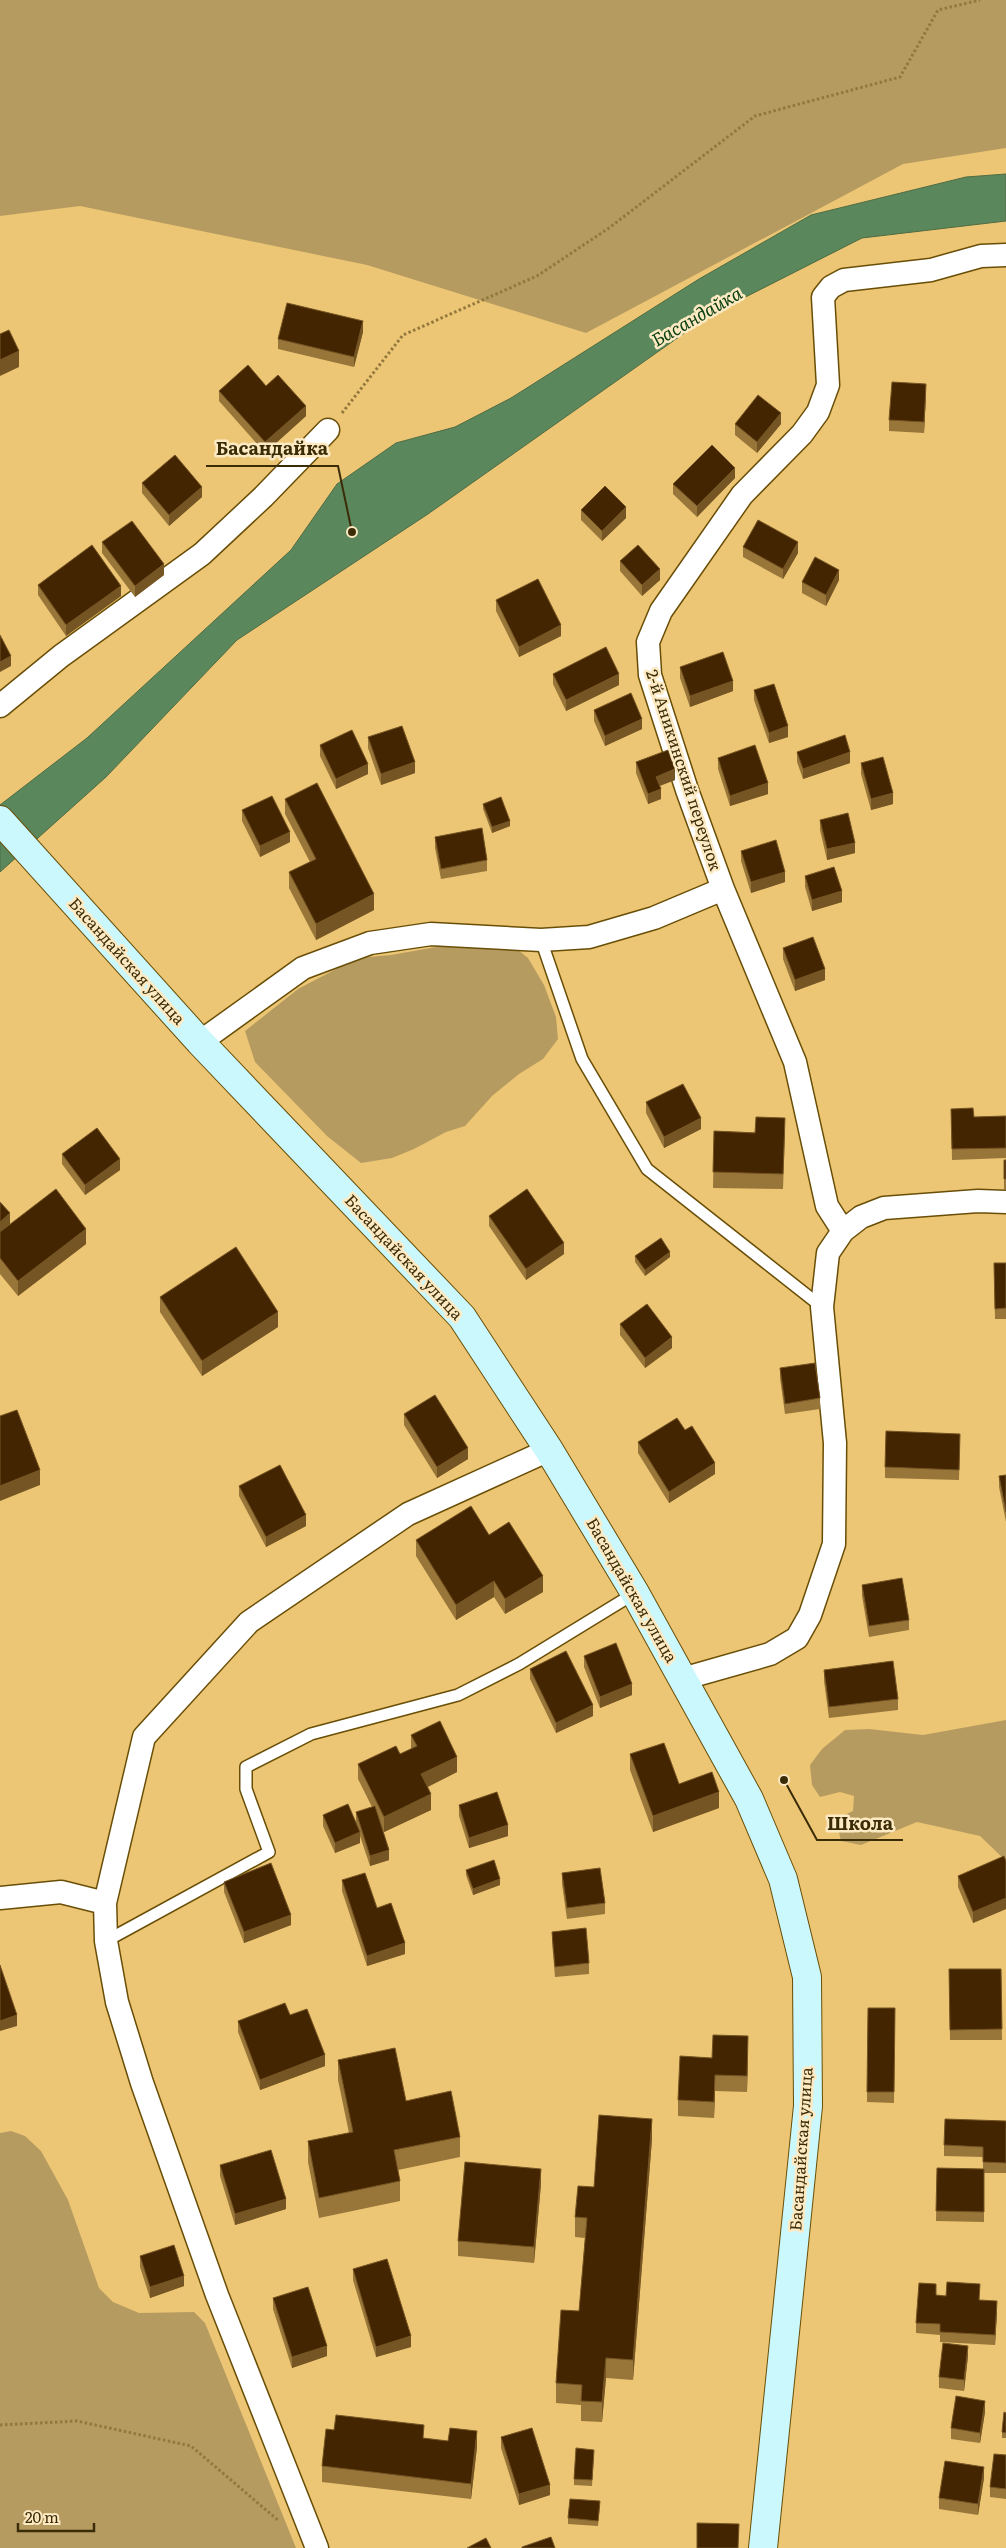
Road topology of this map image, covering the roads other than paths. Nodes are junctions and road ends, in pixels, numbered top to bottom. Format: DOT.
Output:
graph roads {
  1 [pos="1006,255"];
  2 [pos="328,430"];
  3 [pos="0,706"];
  4 [pos="0,820"];
  5 [pos="723,889"];
  6 [pos="541,940"];
  7 [pos="200,1042"];
  8 [pos="1006,1202"];
  9 [pos="843,1230"];
  10 [pos="822,1307"];
  11 [pos="549,1450"];
  12 [pos="635,1593"];
  13 [pos="682,1679"];
  14 [pos="0,1898"];
  15 [pos="105,1903"];
  16 [pos="106,1941"];
  17 [pos="317,2548"];
  18 [pos="763,2548"];
  1 -- 5 [label="street, 2-й Аникинский переулок"];
  2 -- 3 [label="street"];
  4 -- 7 [label="street, Басандайская улица"];
  5 -- 6 [label="street"];
  5 -- 9 [label="street, 2-й Аникинский переулок"];
  6 -- 7 [label="street"];
  6 -- 10 [label="lane"];
  7 -- 11 [label="street, Басандайская улица"];
  8 -- 9 [label="street"];
  9 -- 10 [label="street"];
  10 -- 13 [label="street"];
  11 -- 12 [label="street, Басандайская улица"];
  11 -- 15 [label="street"];
  12 -- 13 [label="street, Басандайская улица"];
  12 -- 16 [label="lane"];
  13 -- 18 [label="street, Басандайская улица"];
  14 -- 15 [label="street"];
  15 -- 16 [label="street"];
  16 -- 17 [label="street"];
}
